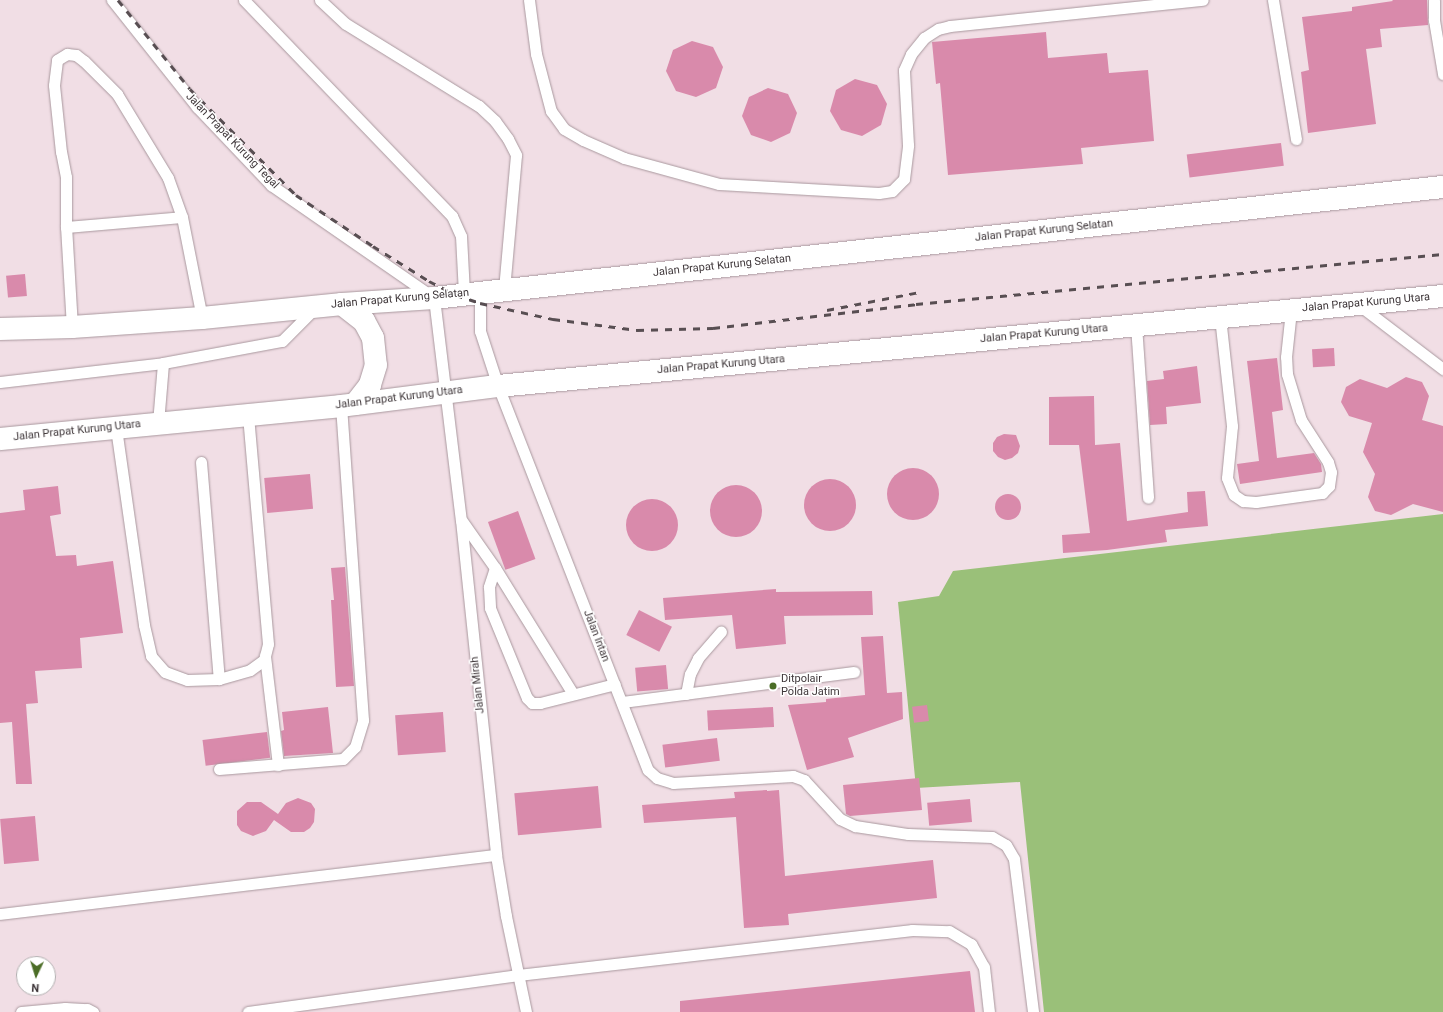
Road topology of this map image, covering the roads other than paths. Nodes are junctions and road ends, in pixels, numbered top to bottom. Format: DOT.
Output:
graph roads {
  1 [pos="112,0"];
  2 [pos="244,0"];
  3 [pos="320,0"];
  4 [pos="529,0"];
  5 [pos="1203,0"];
  6 [pos="1273,0"];
  7 [pos="1434,0"];
  8 [pos="1443,74"];
  9 [pos="1296,138"];
  10 [pos="1443,187"];
  11 [pos="182,217"];
  12 [pos="66,226"];
  13 [pos="484,292"];
  14 [pos="1443,296"];
  15 [pos="434,298"];
  16 [pos="342,304"];
  17 [pos="1357,304"];
  18 [pos="316,307"];
  19 [pos="1291,310"];
  20 [pos="1220,317"];
  21 [pos="202,318"];
  22 [pos="1136,325"];
  23 [pos="72,327"];
  24 [pos="0,330"];
  25 [pos="162,363"];
  26 [pos="1443,369"];
  27 [pos="0,382"];
  28 [pos="498,386"];
  29 [pos="445,393"];
  30 [pos="348,405"];
  31 [pos="248,415"];
  32 [pos="158,423"];
  33 [pos="116,428"];
  34 [pos="0,439"];
  35 [pos="201,462"];
  36 [pos="1148,498"];
  37 [pos="461,520"];
  38 [pos="495,568"];
  39 [pos="721,632"];
  40 [pos="265,656"];
  41 [pos="854,672"];
  42 [pos="219,679"];
  43 [pos="615,684"];
  44 [pos="573,694"];
  45 [pos="686,694"];
  46 [pos="622,702"];
  47 [pos="278,765"];
  48 [pos="219,769"];
  49 [pos="496,855"];
  50 [pos="0,914"];
  51 [pos="518,975"];
  52 [pos="21,1012"];
  53 [pos="93,1012"];
  54 [pos="248,1012"];
  55 [pos="526,1012"];
  56 [pos="989,1012"];
  57 [pos="1033,1012"];
  1 -- 15 [label="lane, Jalan Prapat Kurung Tegal"];
  2 -- 13 [label="lane"];
  3 -- 13 [label="lane"];
  4 -- 5 [label="lane"];
  6 -- 9 [label="lane"];
  7 -- 8 [label="lane"];
  10 -- 13 [label="street, Jalan Prapat Kurung Selatan"];
  11 -- 12 [label="lane"];
  11 -- 12 [label="lane"];
  11 -- 21 [label="lane"];
  12 -- 23 [label="lane"];
  13 -- 15 [label="street, Jalan Prapat Kurung Selatan"];
  13 -- 28 [label="lane, Jalan Intan"];
  14 -- 17 [label="street, Jalan Prapat Kurung Utara"];
  15 -- 16 [label="street, Jalan Prapat Kurung Selatan"];
  15 -- 29 [label="lane, Jalan Mirah"];
  16 -- 18 [label="street, Jalan Prapat Kurung Selatan"];
  16 -- 30 [label="street"];
  17 -- 19 [label="street, Jalan Prapat Kurung Utara"];
  17 -- 26 [label="lane"];
  18 -- 21 [label="street, Jalan Prapat Kurung Selatan"];
  18 -- 25 [label="lane"];
  19 -- 20 [label="street, Jalan Prapat Kurung Utara"];
  19 -- 20 [label="lane"];
  20 -- 22 [label="street, Jalan Prapat Kurung Utara"];
  21 -- 23 [label="street, Jalan Prapat Kurung Selatan"];
  22 -- 28 [label="street, Jalan Prapat Kurung Utara"];
  22 -- 36 [label="lane"];
  23 -- 24 [label="street, Jalan Prapat Kurung Selatan"];
  25 -- 27 [label="lane"];
  25 -- 32 [label="lane"];
  28 -- 29 [label="street, Jalan Prapat Kurung Utara"];
  28 -- 43 [label="lane, Jalan Intan"];
  29 -- 30 [label="street, Jalan Prapat Kurung Utara"];
  29 -- 37 [label="lane, Jalan Mirah"];
  30 -- 31 [label="street, Jalan Prapat Kurung Utara"];
  30 -- 47 [label="lane"];
  31 -- 32 [label="street, Jalan Prapat Kurung Utara"];
  31 -- 40 [label="lane"];
  32 -- 33 [label="street, Jalan Prapat Kurung Utara"];
  33 -- 34 [label="street, Jalan Prapat Kurung Utara"];
  33 -- 42 [label="lane"];
  35 -- 42 [label="lane"];
  37 -- 38 [label="lane"];
  37 -- 49 [label="lane, Jalan Mirah"];
  38 -- 44 [label="lane"];
  38 -- 44 [label="lane"];
  39 -- 45 [label="lane"];
  40 -- 42 [label="lane"];
  40 -- 47 [label="lane"];
  41 -- 45 [label="lane"];
  43 -- 44 [label="lane"];
  43 -- 46 [label="lane, Jalan Intan"];
  45 -- 46 [label="lane"];
  46 -- 57 [label="lane, Jalan Intan"];
  47 -- 48 [label="lane"];
  49 -- 50 [label="lane"];
  49 -- 51 [label="lane, Jalan Mirah"];
  51 -- 54 [label="lane"];
  51 -- 55 [label="lane, Jalan Mirah"];
  51 -- 56 [label="lane"];
  52 -- 53 [label="lane"];
}
